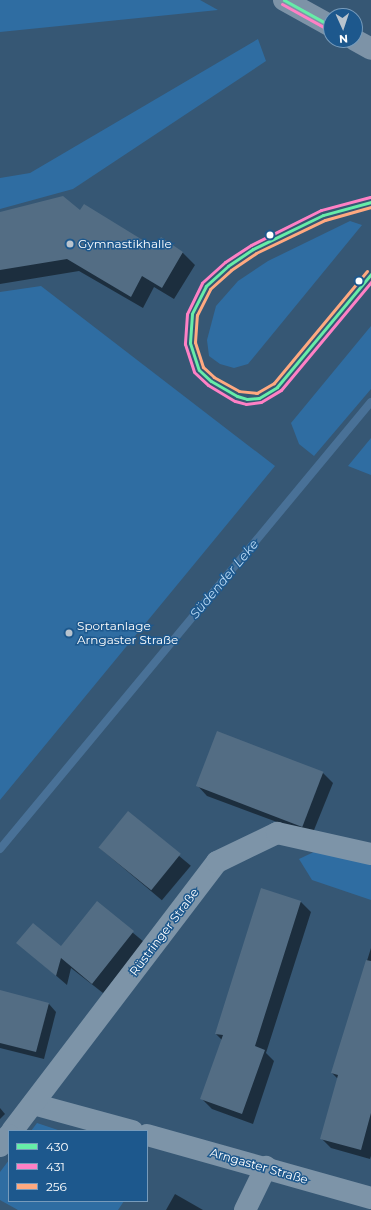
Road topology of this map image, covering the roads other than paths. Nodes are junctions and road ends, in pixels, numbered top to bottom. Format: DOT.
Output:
graph roads {
  1 [pos="284,0"];
  2 [pos="323,22"];
  3 [pos="371,854"];
  4 [pos="33,1104"];
  5 [pos="13,1130"];
  6 [pos="128,1130"];
  7 [pos="148,1135"];
  8 [pos="8,1136"];
  9 [pos="0,1146"];
  10 [pos="266,1167"];
  11 [pos="371,1198"];
  12 [pos="245,1210"];
  1 -- 2 [label="main road"];
  3 -- 4 [label="street, Rüstringer Straße"];
  4 -- 5 [label="street, Rüstringer Straße"];
  4 -- 6 [label="street"];
  7 -- 10 [label="street, Arngaster Straße"];
  8 -- 9 [label="street"];
  10 -- 11 [label="street, Arngaster Straße"];
  10 -- 12 [label="street"];
}
